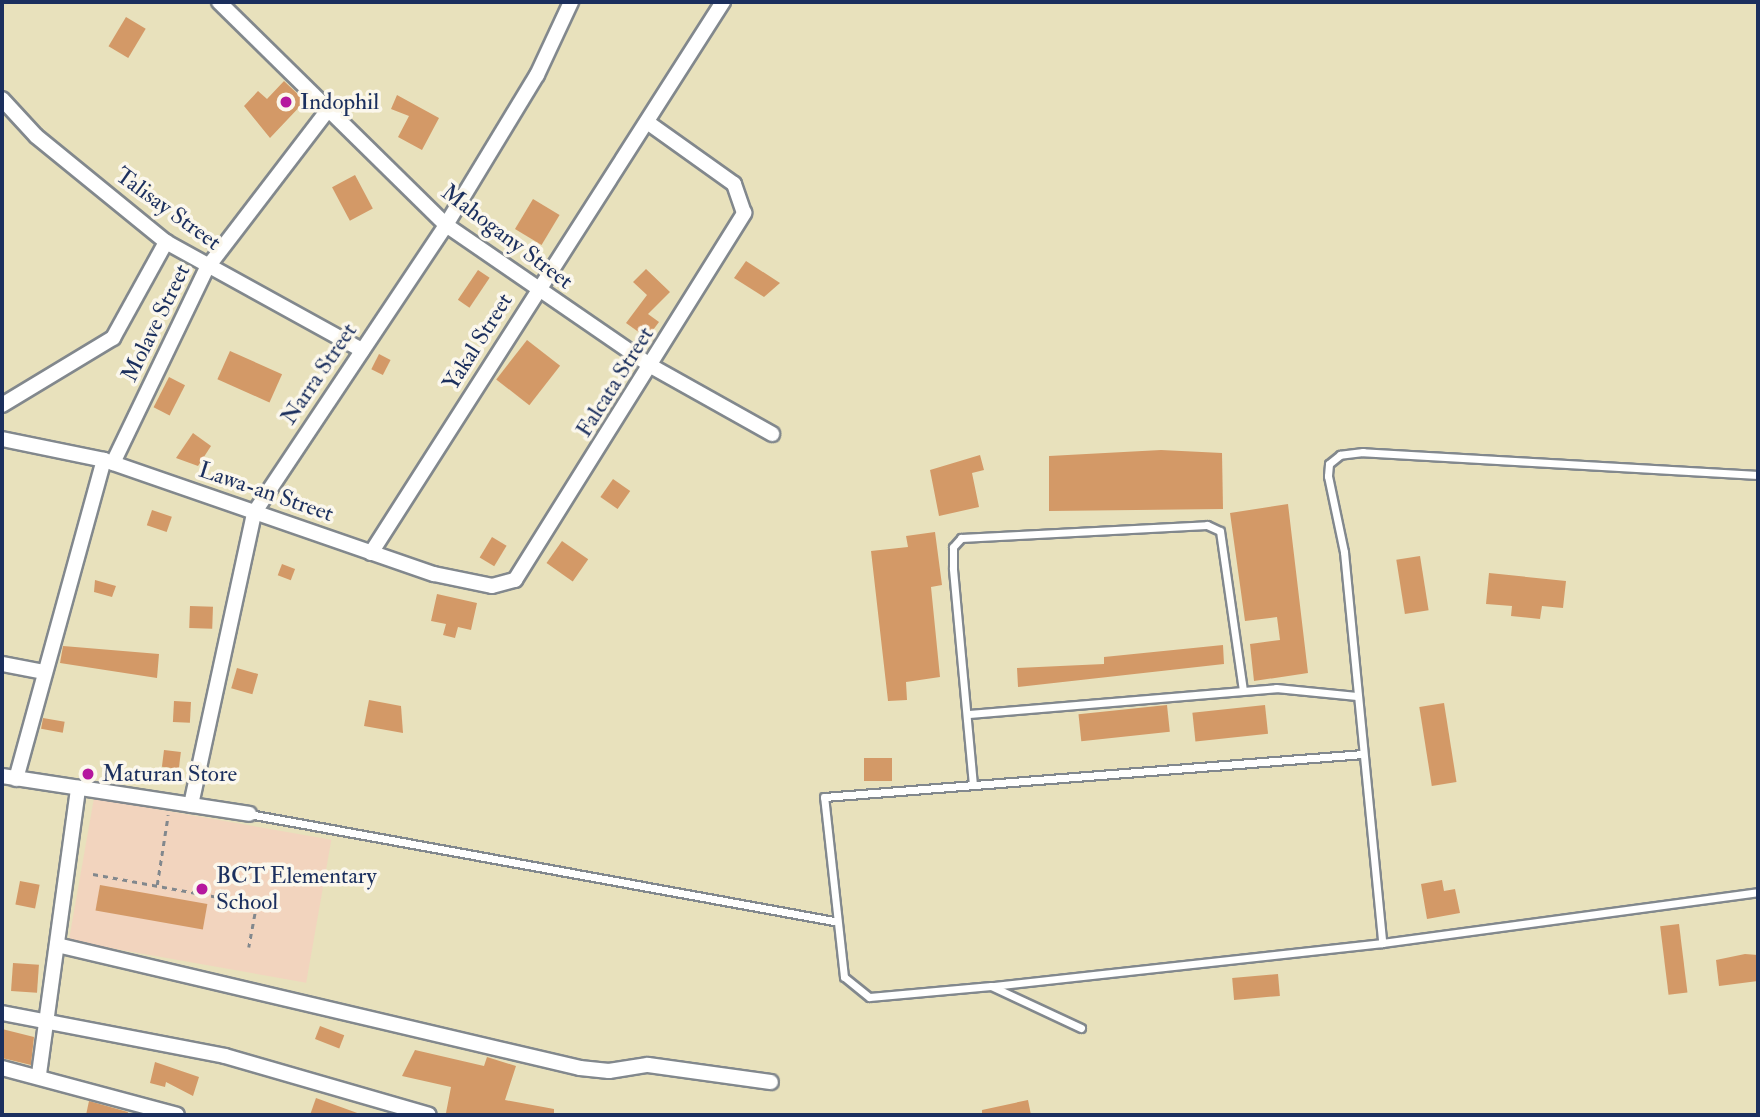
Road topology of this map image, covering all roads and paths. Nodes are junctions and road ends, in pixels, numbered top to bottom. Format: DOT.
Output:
graph roads {
  1 [pos="219,2"];
  2 [pos="571,2"];
  3 [pos="723,2"];
  4 [pos="2,99"];
  5 [pos="327,111"];
  6 [pos="647,122"];
  7 [pos="446,225"];
  8 [pos="166,242"];
  9 [pos="207,268"];
  10 [pos="537,291"];
  11 [pos="362,350"];
  12 [pos="651,366"];
  13 [pos="2,405"];
  14 [pos="772,435"];
  15 [pos="2,439"];
  16 [pos="108,461"];
  17 [pos="1758,475"];
  18 [pos="254,513"];
  19 [pos="371,552"];
  20 [pos="515,580"];
  21 [pos="2,664"];
  22 [pos="44,672"];
  23 [pos="1243,690"];
  24 [pos="1357,696"];
  25 [pos="969,714"];
  26 [pos="1363,754"];
  27 [pos="9,777"];
  28 [pos="973,785"];
  29 [pos="78,788"];
  30 [pos="170,802"];
  31 [pos="191,805"];
  32 [pos="249,814"];
  33 [pos="93,874"];
  34 [pos="156,886"];
  35 [pos="1758,892"];
  36 [pos="834,921"];
  37 [pos="1382,943"];
  38 [pos="57,945"];
  39 [pos="248,947"];
  40 [pos="991,986"];
  41 [pos="2,1013"];
  42 [pos="46,1022"];
  43 [pos="1081,1028"];
  44 [pos="2,1068"];
  45 [pos="39,1074"];
  46 [pos="771,1082"];
  47 [pos="177,1115"];
  48 [pos="429,1115"];
  1 -- 5 [label="street, Mahogany Street"];
  2 -- 7 [label="street, Narra Street"];
  3 -- 6 [label="street, Yakal Street"];
  4 -- 8 [label="street, Talisay Street"];
  5 -- 7 [label="street, Mahogany Street"];
  5 -- 9 [label="street, Molave Street"];
  6 -- 10 [label="street, Yakal Street"];
  6 -- 12 [label="street, Falcata Street"];
  7 -- 10 [label="street, Mahogany Street"];
  7 -- 11 [label="street, Narra Street"];
  8 -- 9 [label="street, Talisay Street"];
  8 -- 13 [label="street"];
  9 -- 11 [label="street, Talisay Street"];
  9 -- 16 [label="street, Molave Street"];
  10 -- 12 [label="street, Mahogany Street"];
  10 -- 19 [label="street, Yakal Street"];
  11 -- 18 [label="street, Narra Street"];
  12 -- 14 [label="street, Mahogany Street"];
  12 -- 20 [label="street, Falcata Street"];
  15 -- 16 [label="street, Lawa-an Street"];
  16 -- 18 [label="street, Lawa-an Street"];
  16 -- 22 [label="street, Molave Street"];
  17 -- 24 [label="lane"];
  18 -- 19 [label="street, Lawa-an Street"];
  18 -- 31 [label="street, Narra Street"];
  19 -- 20 [label="street, Lawa-an Street"];
  21 -- 22 [label="street"];
  22 -- 27 [label="street, Molave Street"];
  23 -- 24 [label="lane"];
  23 -- 25 [label="lane"];
  23 -- 25 [label="lane"];
  24 -- 26 [label="lane"];
  25 -- 28 [label="lane"];
  26 -- 28 [label="lane"];
  26 -- 37 [label="lane"];
  27 -- 29 [label="street"];
  28 -- 36 [label="lane"];
  29 -- 30 [label="street"];
  29 -- 38 [label="street"];
  30 -- 31 [label="street"];
  30 -- 34 [label="path"];
  31 -- 32 [label="street"];
  32 -- 36 [label="lane"];
  33 -- 34 [label="path"];
  34 -- 39 [label="path"];
  35 -- 37 [label="lane"];
  36 -- 40 [label="lane"];
  37 -- 40 [label="lane"];
  38 -- 42 [label="street"];
  38 -- 46 [label="street"];
  40 -- 43 [label="lane"];
  41 -- 42 [label="street"];
  42 -- 45 [label="street"];
  42 -- 48 [label="street"];
  44 -- 45 [label="street"];
  45 -- 47 [label="street"];
}
